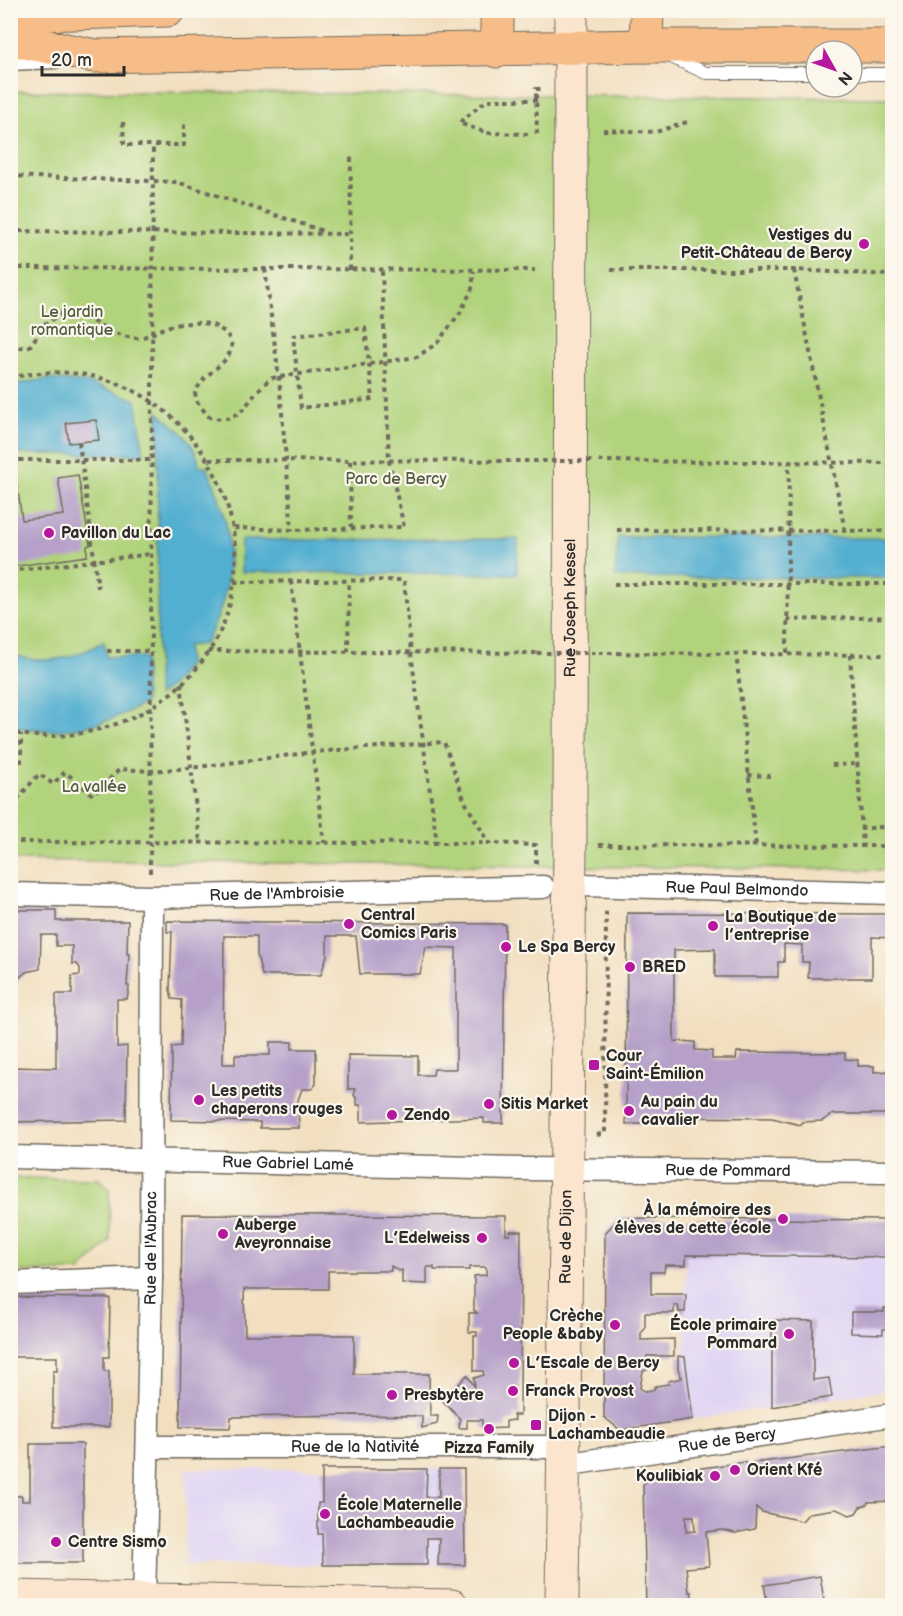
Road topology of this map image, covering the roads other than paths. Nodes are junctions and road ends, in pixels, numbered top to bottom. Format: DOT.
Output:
graph roads {
  1 [pos="168,10"];
  2 [pos="497,10"];
  3 [pos="571,10"];
  4 [pos="647,10"];
  5 [pos="10,15"];
  6 [pos="10,39"];
  7 [pos="646,46"];
  8 [pos="892,46"];
  9 [pos="572,49"];
  10 [pos="497,51"];
  11 [pos="95,56"];
  12 [pos="10,59"];
  13 [pos="804,73"];
  14 [pos="864,74"];
  15 [pos="892,74"];
  16 [pos="589,885"];
  17 [pos="540,888"];
  18 [pos="892,893"];
  19 [pos="10,894"];
  20 [pos="152,897"];
  21 [pos="10,1157"];
  22 [pos="149,1159"];
  23 [pos="565,1169"];
  24 [pos="892,1172"];
  25 [pos="151,1278"];
  26 [pos="10,1283"];
  27 [pos="892,1415"];
  28 [pos="148,1447"];
  29 [pos="563,1456"];
  30 [pos="10,1596"];
  31 [pos="144,1601"];
  32 [pos="452,1605"];
  33 [pos="562,1605"];
  1 -- 5 [label="main road"];
  2 -- 10 [label="main road"];
  3 -- 9 [label="main road, Rue Joseph Kessel"];
  4 -- 7 [label="main road"];
  6 -- 11 [label="main road"];
  7 -- 8 [label="main road"];
  7 -- 9 [label="main road"];
  7 -- 13 [label="lane"];
  9 -- 10 [label="main road"];
  9 -- 23 [label="main road, Rue Joseph Kessel"];
  10 -- 11 [label="main road"];
  11 -- 12 [label="street"];
  14 -- 15 [label="lane"];
  16 -- 18 [label="street, Rue Paul Belmondo"];
  17 -- 20 [label="street, Rue de l'Ambroisie"];
  19 -- 20 [label="street, Rue de l'Ambroisie"];
  20 -- 22 [label="street, Rue de l'Aubrac"];
  21 -- 22 [label="street, Rue Gabriel Lamé"];
  22 -- 23 [label="street, Rue Gabriel Lamé"];
  22 -- 25 [label="street, Rue de l'Aubrac"];
  23 -- 24 [label="street, Rue de Pommard"];
  23 -- 29 [label="main road, Rue de Dijon"];
  25 -- 26 [label="street"];
  25 -- 28 [label="street, Rue de l'Aubrac"];
  27 -- 29 [label="street, Rue de Bercy"];
  28 -- 29 [label="street, Rue de la Nativité"];
  28 -- 31 [label="street, Rue de l'Aubrac"];
  29 -- 33 [label="main road, Rue de Dijon"];
  30 -- 31 [label="main road"];
  31 -- 32 [label="main road"];
}
